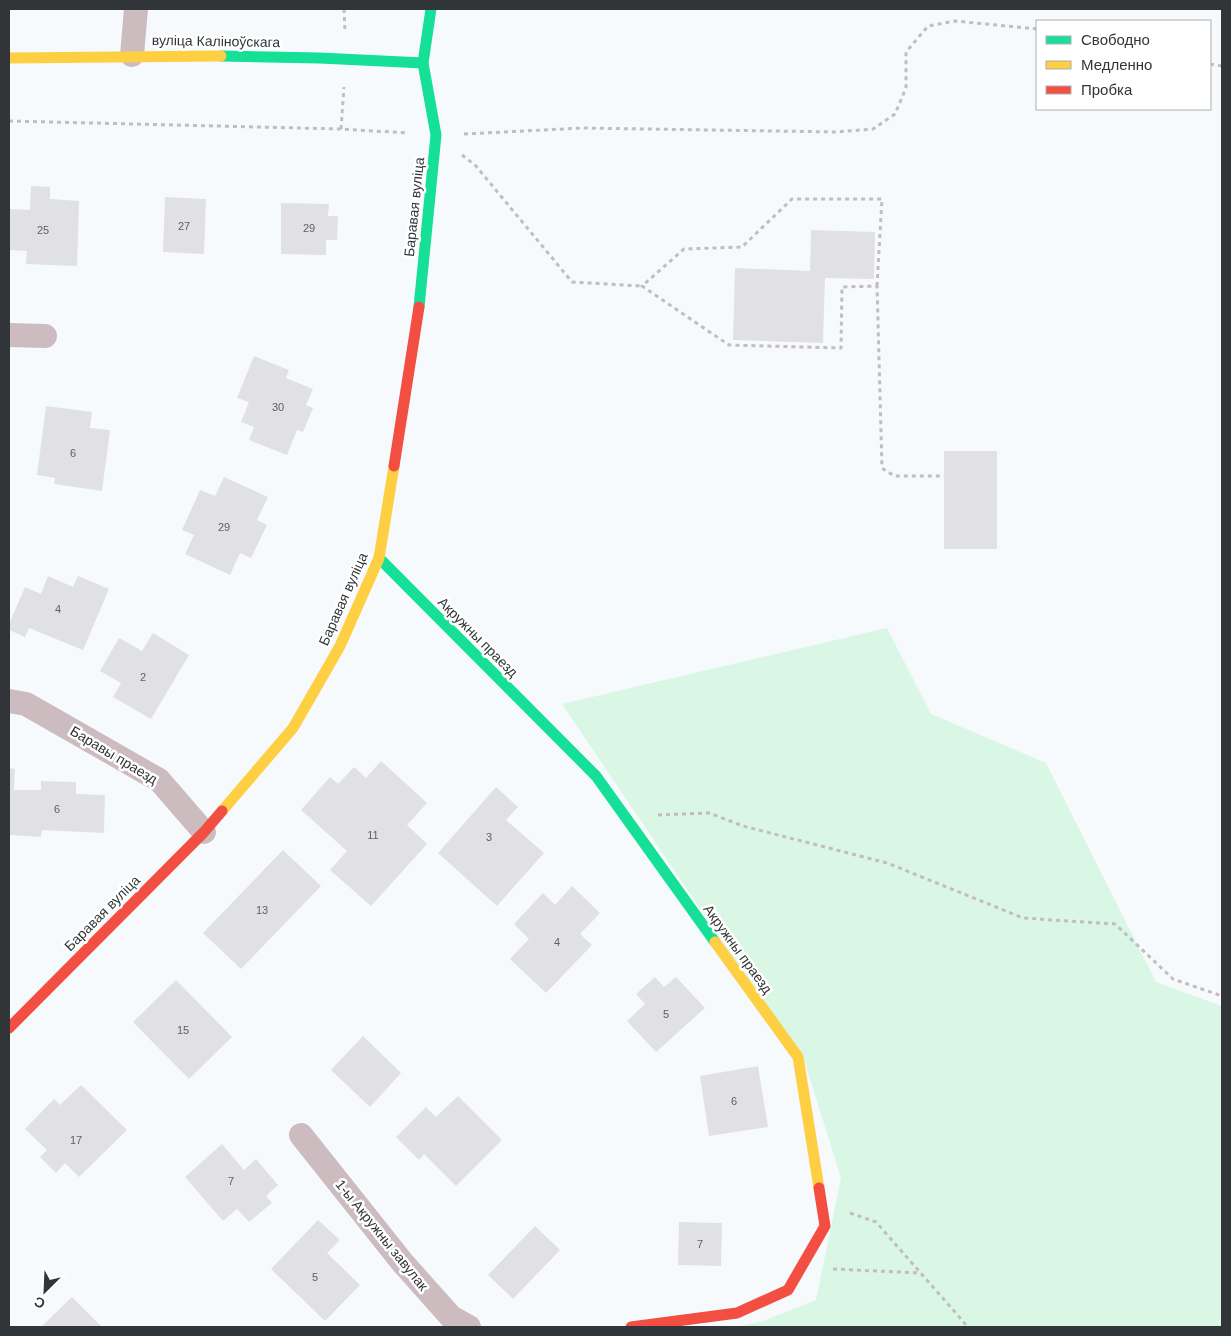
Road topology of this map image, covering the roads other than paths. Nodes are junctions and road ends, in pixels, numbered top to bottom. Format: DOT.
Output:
graph roads {
  1 [pos="136,9"];
  2 [pos="431,9"];
  3 [pos="132,55"];
  4 [pos="9,58"];
  5 [pos="423,63"];
  6 [pos="9,335"];
  7 [pos="45,336"];
  8 [pos="379,558"];
  9 [pos="9,701"];
  10 [pos="204,832"];
  11 [pos="9,1028"];
  12 [pos="301,1135"];
  13 [pos="469,1327"];
  14 [pos="631,1327"];
  1 -- 3 [label="street"];
  2 -- 5 [label="street, Баравая вуліца"];
  3 -- 4 [label="street, вуліца Каліноўскага"];
  3 -- 5 [label="street, вуліца Каліноўскага"];
  5 -- 8 [label="street, Баравая вуліца"];
  6 -- 7 [label="street"];
  8 -- 10 [label="street, Баравая вуліца"];
  8 -- 14 [label="street, Акружны праезд"];
  9 -- 10 [label="street, Баравы праезд"];
  10 -- 11 [label="street, Баравая вуліца"];
  12 -- 13 [label="street, 1-ы Акружны завулак"];
}
